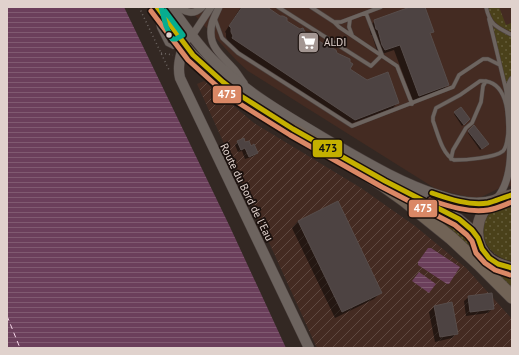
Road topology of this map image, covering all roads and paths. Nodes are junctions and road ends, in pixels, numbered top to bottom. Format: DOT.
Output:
graph roads {
  1 [pos="155,7"];
  2 [pos="171,7"];
  3 [pos="177,7"];
  4 [pos="202,7"];
  5 [pos="211,7"];
  6 [pos="219,7"];
  7 [pos="311,7"];
  8 [pos="381,7"];
  9 [pos="486,7"];
  10 [pos="281,8"];
  11 [pos="366,13"];
  12 [pos="215,16"];
  13 [pos="350,19"];
  14 [pos="489,19"];
  15 [pos="334,22"];
  16 [pos="512,35"];
  17 [pos="192,36"];
  18 [pos="353,36"];
  19 [pos="184,43"];
  20 [pos="161,53"];
  21 [pos="382,55"];
  22 [pos="181,57"];
  23 [pos="500,65"];
  24 [pos="512,80"];
  25 [pos="486,81"];
  26 [pos="247,88"];
  27 [pos="508,95"];
  28 [pos="412,104"];
  29 [pos="509,119"];
  30 [pos="294,129"];
  31 [pos="451,159"];
  32 [pos="512,195"];
  33 [pos="495,200"];
  34 [pos="478,238"];
  35 [pos="511,268"];
  36 [pos="512,297"];
  37 [pos="309,348"];
  1 -- 19 [label="main road"];
  2 -- 17 [label="main road"];
  3 -- 4 [label="street"];
  5 -- 17 [label="street"];
  6 -- 12 [label="street"];
  7 -- 15 [label="lane"];
  8 -- 11 [label="lane"];
  9 -- 14 [label="lane"];
  10 -- 21 [label="lane"];
  11 -- 13 [label="lane"];
  11 -- 21 [label="lane"];
  12 -- 26 [label="street"];
  12 -- 28 [label="lane"];
  13 -- 15 [label="lane"];
  13 -- 18 [label="lane"];
  14 -- 16 [label="lane"];
  14 -- 23 [label="lane"];
  15 -- 18 [label="lane"];
  17 -- 19 [label="street"];
  17 -- 26 [label="main road"];
  18 -- 21 [label="lane"];
  19 -- 22 [label="main road, Route du Bord de l'Eau"];
  19 -- 30 [label="main road"];
  20 -- 22 [label="path"];
  21 -- 28 [label="lane"];
  22 -- 37 [label="main road, Route du Bord de l'Eau"];
  23 -- 27 [label="lane"];
  23 -- 28 [label="lane"];
  24 -- 27 [label="street"];
  25 -- 29 [label="lane"];
  25 -- 31 [label="lane"];
  25 -- 31 [label="lane"];
  26 -- 33 [label="main road"];
  27 -- 29 [label="street"];
  29 -- 31 [label="lane"];
  29 -- 33 [label="street"];
  30 -- 34 [label="main road"];
  30 -- 36 [label="highway"];
  32 -- 33 [label="main road"];
  33 -- 34 [label="main road"];
  34 -- 35 [label="main road"];
}
